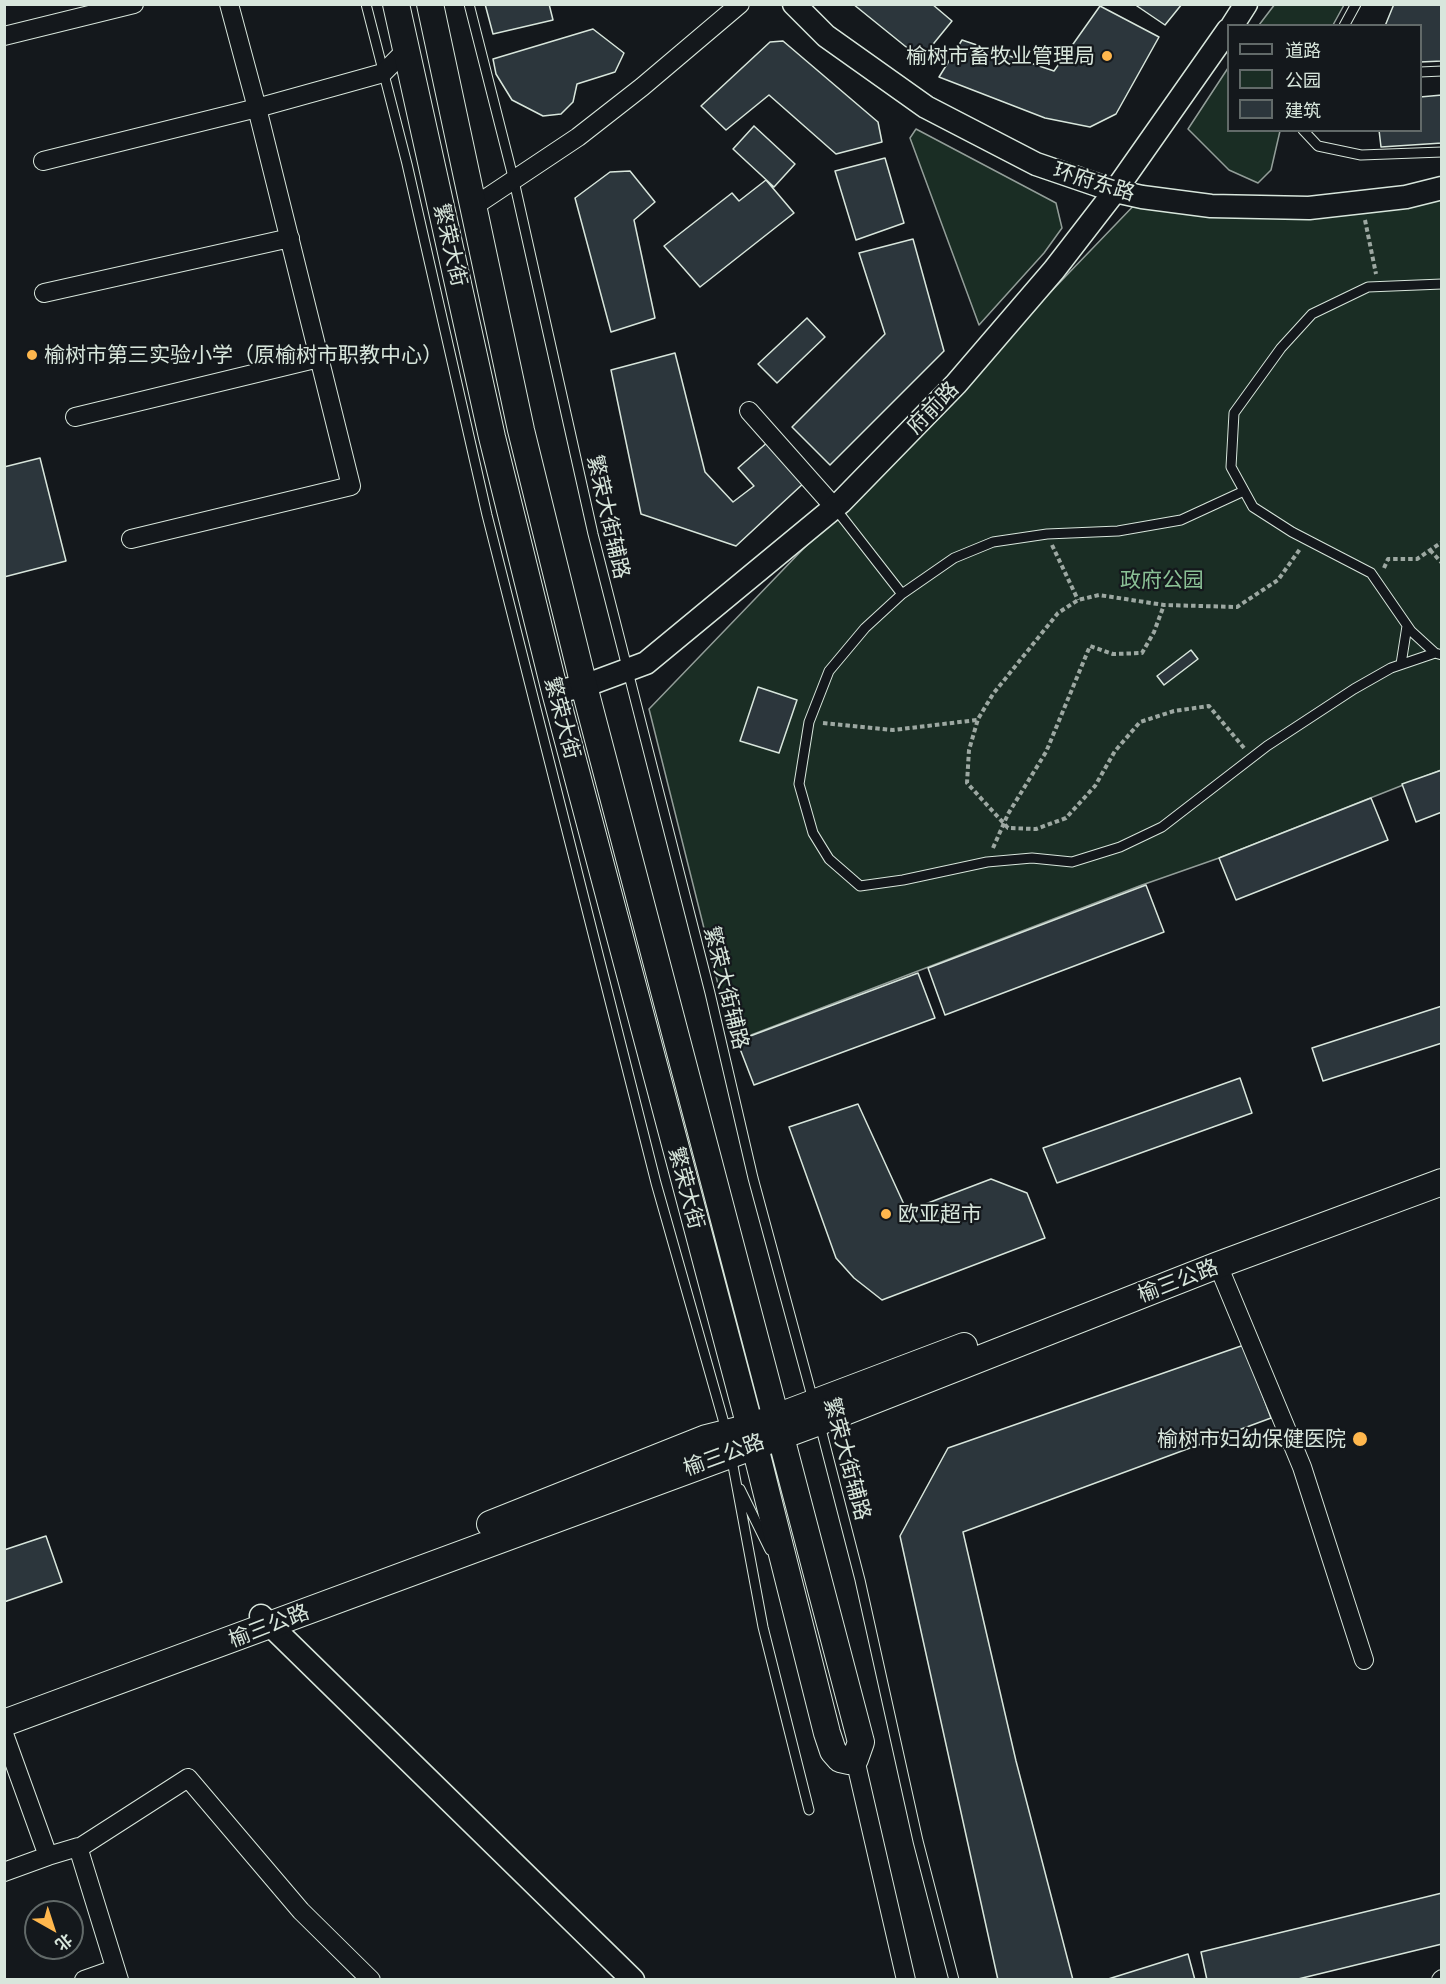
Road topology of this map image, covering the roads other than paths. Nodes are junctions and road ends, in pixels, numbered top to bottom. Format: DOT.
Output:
graph roads {
  1 [pos="134,4"];
  2 [pos="229,4"];
  3 [pos="366,4"];
  4 [pos="396,4"];
  5 [pos="430,4"];
  6 [pos="469,4"];
  7 [pos="740,4"];
  8 [pos="794,4"];
  9 [pos="1246,4"];
  10 [pos="1356,4"];
  11 [pos="1233,24"];
  12 [pos="1345,24"];
  13 [pos="1227,31"];
  14 [pos="4,36"];
  15 [pos="406,50"];
  16 [pos="1442,71"];
  17 [pos="1422,72"];
  18 [pos="383,73"];
  19 [pos="257,108"];
  20 [pos="1305,132"];
  21 [pos="1442,152"];
  22 [pos="43,161"];
  23 [pos="514,181"];
  24 [pos="1442,188"];
  25 [pos="1115,190"];
  26 [pos="473,207"];
  27 [pos="290,238"];
  28 [pos="1442,284"];
  29 [pos="44,293"];
  30 [pos="319,358"];
  31 [pos="749,411"];
  32 [pos="75,417"];
  33 [pos="1244,491"];
  34 [pos="835,508"];
  35 [pos="131,539"];
  36 [pos="902,594"];
  37 [pos="1407,626"];
  38 [pos="1438,654"];
  39 [pos="1401,664"];
  40 [pos="627,670"];
  41 [pos="584,686"];
  42 [pos="555,692"];
  43 [pos="1442,1167"];
  44 [pos="1442,1182"];
  45 [pos="1218,1265"];
  46 [pos="816,1412"];
  47 [pos="776,1427"];
  48 [pos="740,1439"];
  49 [pos="735,1479"];
  50 [pos="792,1596"];
  51 [pos="266,1621"];
  52 [pos="1364,1659"];
  53 [pos="4,1705"];
  54 [pos="4,1723"];
  55 [pos="4,1734"];
  56 [pos="855,1759"];
  57 [pos="809,1810"];
  58 [pos="79,1848"];
  59 [pos="48,1856"];
  60 [pos="4,1872"];
  61 [pos="117,1974"];
  62 [pos="84,1980"];
  63 [pos="371,1980"];
  64 [pos="633,1980"];
  65 [pos="906,1980"];
  66 [pos="954,1980"];
  1 -- 14 [label="street"];
  2 -- 19 [label="street"];
  3 -- 18 [label="lane"];
  4 -- 15 [label="main road, 繁荣大街"];
  5 -- 26 [label="main road, 繁荣大街"];
  6 -- 23 [label="lane, 繁荣大街辅路"];
  7 -- 23 [label="street"];
  8 -- 25 [label="street, 环府东路"];
  9 -- 11 [label="street"];
  10 -- 12 [label="lane"];
  13 -- 25 [label="street, 府前路"];
  15 -- 18 [label="street"];
  15 -- 42 [label="main road, 繁荣大街"];
  16 -- 17 [label="lane"];
  18 -- 19 [label="street"];
  18 -- 48 [label="lane"];
  19 -- 22 [label="street"];
  19 -- 27 [label="street"];
  20 -- 21 [label="lane"];
  23 -- 26 [label="street"];
  23 -- 40 [label="lane, 繁荣大街辅路"];
  24 -- 25 [label="street, 环府东路"];
  25 -- 34 [label="street, 府前路"];
  26 -- 41 [label="main road, 繁荣大街"];
  27 -- 29 [label="street"];
  27 -- 30 [label="street"];
  28 -- 33 [label="lane"];
  30 -- 32 [label="street"];
  30 -- 35 [label="street"];
  31 -- 34 [label="street"];
  33 -- 36 [label="lane"];
  33 -- 37 [label="lane"];
  34 -- 36 [label="lane"];
  34 -- 40 [label="street, 府前路"];
  36 -- 39 [label="lane"];
  37 -- 38 [label="lane"];
  37 -- 39 [label="lane"];
  38 -- 39 [label="lane"];
  40 -- 41 [label="street, 府前路"];
  40 -- 46 [label="lane, 繁荣大街辅路"];
  41 -- 42 [label="street, 府前路"];
  41 -- 47 [label="main road, 繁荣大街"];
  42 -- 48 [label="main road, 繁荣大街"];
  43 -- 46 [label="main road, 榆三公路"];
  44 -- 45 [label="main road, 榆三公路"];
  45 -- 46 [label="main road, 榆三公路"];
  45 -- 52 [label="street"];
  46 -- 47 [label="main road, 榆三公路"];
  46 -- 66 [label="lane, 繁荣大街辅路"];
  47 -- 48 [label="main road, 榆三公路"];
  47 -- 56 [label="main road, 繁荣大街"];
  48 -- 49 [label="lane"];
  48 -- 50 [label="main road, 繁荣大街"];
  48 -- 51 [label="main road, 榆三公路"];
  49 -- 50 [label="lane"];
  49 -- 57 [label="lane"];
  50 -- 56 [label="main road, 繁荣大街"];
  51 -- 53 [label="main road, 榆三公路"];
  51 -- 54 [label="main road, 榆三公路"];
  51 -- 64 [label="street"];
  55 -- 59 [label="street"];
  56 -- 65 [label="street"];
  58 -- 59 [label="street"];
  58 -- 61 [label="street"];
  58 -- 63 [label="street"];
  59 -- 60 [label="street"];
  61 -- 62 [label="street"];
}
